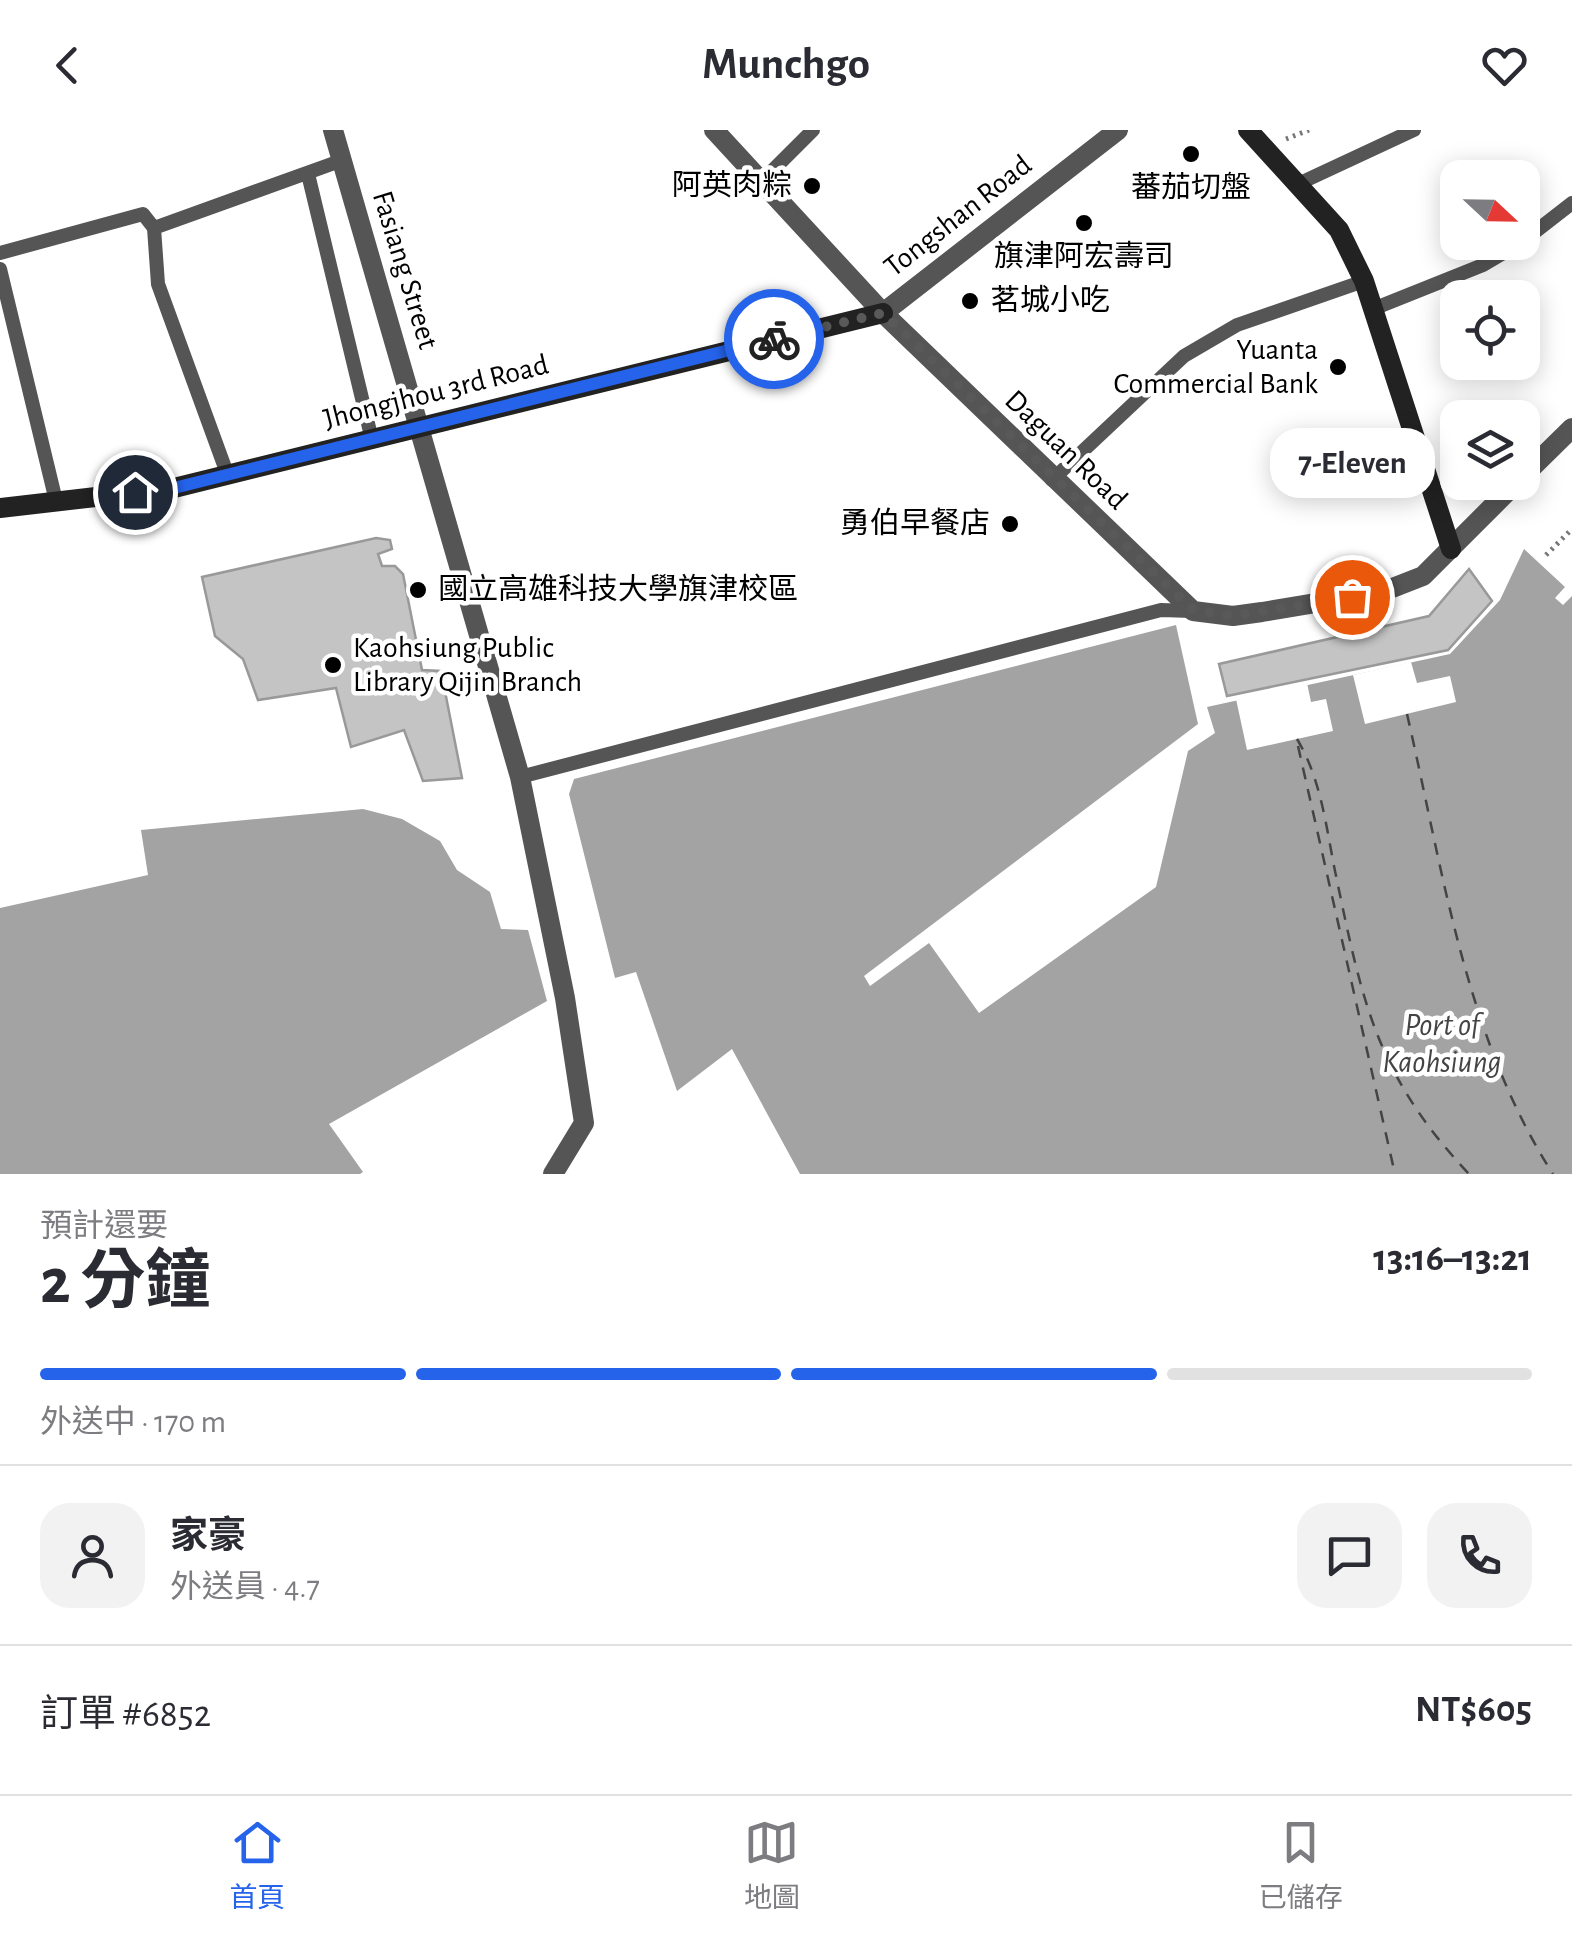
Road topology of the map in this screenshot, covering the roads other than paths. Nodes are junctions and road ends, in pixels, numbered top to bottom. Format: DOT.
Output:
graph roads {
  1 [pos="333,130"];
  2 [pos="714,130"];
  3 [pos="813,130"];
  4 [pos="1118,130"];
  5 [pos="1248,130"];
  6 [pos="1414,130"];
  7 [pos="340,161"];
  8 [pos="308,174"];
  9 [pos="761,182"];
  10 [pos="1298,184"];
  11 [pos="1572,203"];
  12 [pos="154,228"];
  13 [pos="1540,228"];
  14 [pos="0,253"];
  15 [pos="1491,260"];
  16 [pos="0,268"];
  17 [pos="1364,281"];
  18 [pos="1373,309"];
  19 [pos="883,313"];
  20 [pos="421,428"];
  21 [pos="1572,428"];
  22 [pos="372,440"];
  23 [pos="1540,460"];
  24 [pos="228,476"];
  25 [pos="1052,480"];
  26 [pos="1499,500"];
  27 [pos="56,501"];
  28 [pos="0,508"];
  29 [pos="1450,548"];
  30 [pos="1193,610"];
  31 [pos="520,777"];
  32 [pos="553,1174"];
  1 -- 7 [label="street, Fasiang Street"];
  2 -- 9 [label="street, Daguan Road"];
  3 -- 9 [label="lane"];
  4 -- 19 [label="street, Tongshan Road"];
  5 -- 10 [label="street"];
  6 -- 10 [label="lane"];
  7 -- 8 [label="lane"];
  7 -- 20 [label="street, Fasiang Street"];
  8 -- 12 [label="lane"];
  8 -- 22 [label="lane"];
  9 -- 19 [label="street, Daguan Road"];
  10 -- 17 [label="street"];
  11 -- 13 [label="lane"];
  12 -- 14 [label="lane"];
  12 -- 24 [label="lane"];
  15 -- 18 [label="lane"];
  16 -- 27 [label="lane"];
  17 -- 18 [label="street"];
  17 -- 25 [label="lane"];
  18 -- 29 [label="street"];
  19 -- 20 [label="street, Jhongjhou 3rd Road"];
  19 -- 25 [label="street, Daguan Road"];
  20 -- 22 [label="street, Jhongjhou 3rd Road"];
  20 -- 31 [label="street, Fasiang Street"];
  21 -- 23 [label="street"];
  22 -- 24 [label="street, Jhongjhou 3rd Road"];
  24 -- 27 [label="street, Jhongjhou 3rd Road"];
  25 -- 30 [label="street, Daguan Road"];
  26 -- 29 [label="street"];
  27 -- 28 [label="street, Jhongjhou 3rd Road"];
  29 -- 30 [label="street"];
  30 -- 31 [label="lane"];
  31 -- 32 [label="street, Fasiang Street"];
}
